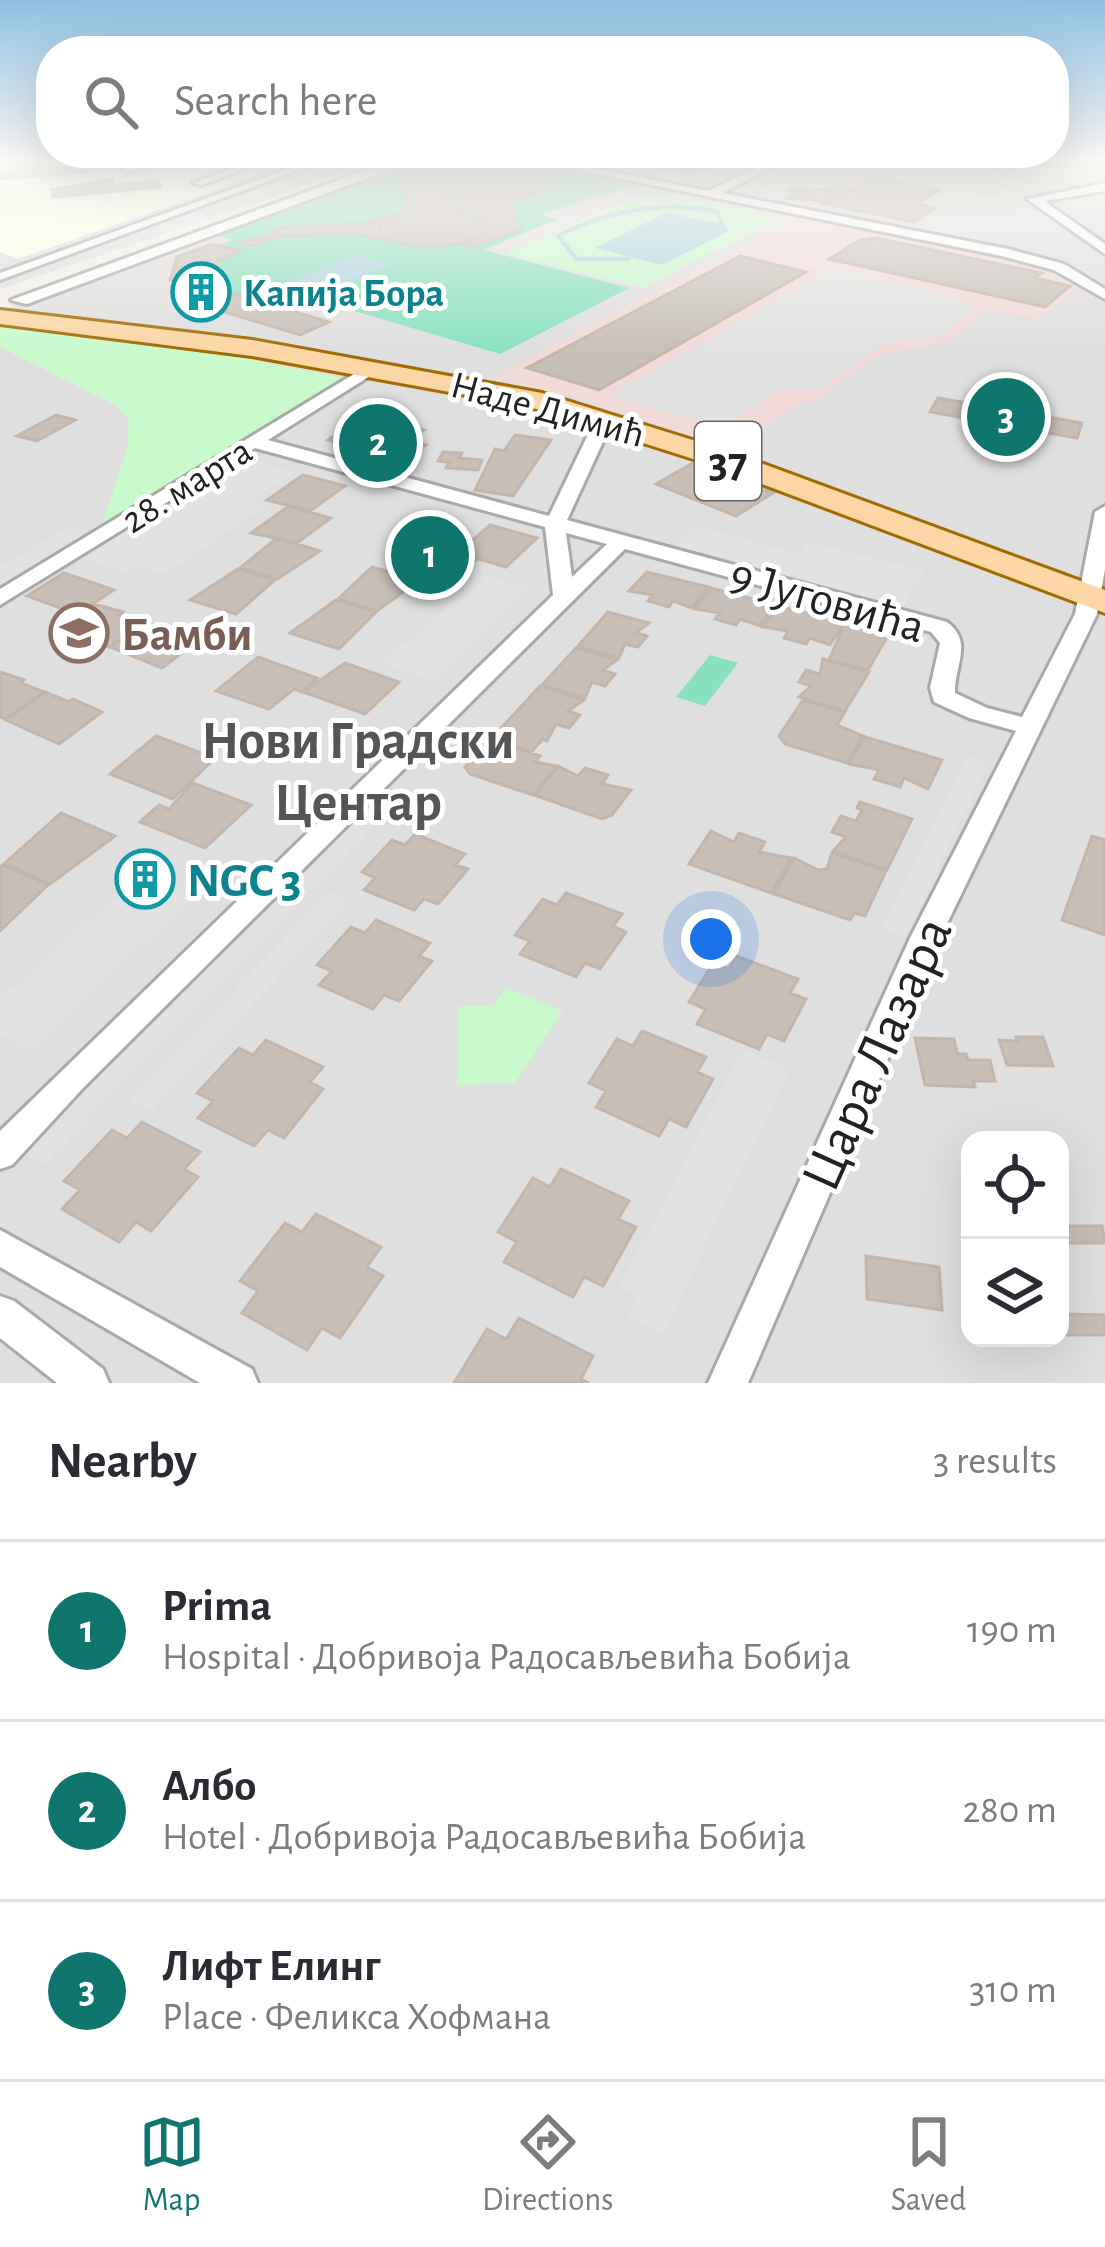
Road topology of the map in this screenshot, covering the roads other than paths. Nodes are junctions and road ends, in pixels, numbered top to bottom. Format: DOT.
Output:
graph roads {
  1 [pos="144,225"];
  2 [pos="208,225"];
  3 [pos="226,225"];
  4 [pos="866,225"];
  5 [pos="1069,225"];
  6 [pos="1105,250"];
  7 [pos="0,277"];
  8 [pos="1105,295"];
  9 [pos="7,302"];
  10 [pos="372,368"];
  11 [pos="604,420"];
  12 [pos="253,442"];
  13 [pos="1105,512"];
  14 [pos="555,524"];
  15 [pos="619,542"];
  16 [pos="564,596"];
  17 [pos="0,598"];
  18 [pos="1097,599"];
  19 [pos="1027,726"];
  20 [pos="0,1154"];
  21 [pos="0,1246"];
  22 [pos="0,1314"];
  23 [pos="89,1383"];
  24 [pos="238,1383"];
  25 [pos="728,1383"];
  1 -- 7 [label="street"];
  2 -- 9 [label="street"];
  3 -- 9 [label="street"];
  4 -- 8 [label="street"];
  5 -- 6 [label="street"];
  9 -- 10 [label="main road, Наде Димић / 37"];
  10 -- 11 [label="main road, Наде Димић / 37"];
  10 -- 12 [label="street, 28. марта"];
  11 -- 14 [label="street"];
  11 -- 18 [label="main road, Наде Димић / 37"];
  12 -- 14 [label="street, 9 Југовића"];
  12 -- 17 [label="street, 28. марта"];
  13 -- 18 [label="street, Цара Лазара"];
  14 -- 15 [label="street, 9 Југовића"];
  14 -- 16 [label="street"];
  15 -- 16 [label="street"];
  15 -- 19 [label="street, 9 Југовића"];
  16 -- 20 [label="street"];
  18 -- 19 [label="street, Цара Лазара"];
  19 -- 25 [label="street, Цара Лазара"];
  21 -- 24 [label="street"];
  22 -- 23 [label="street"];
}
